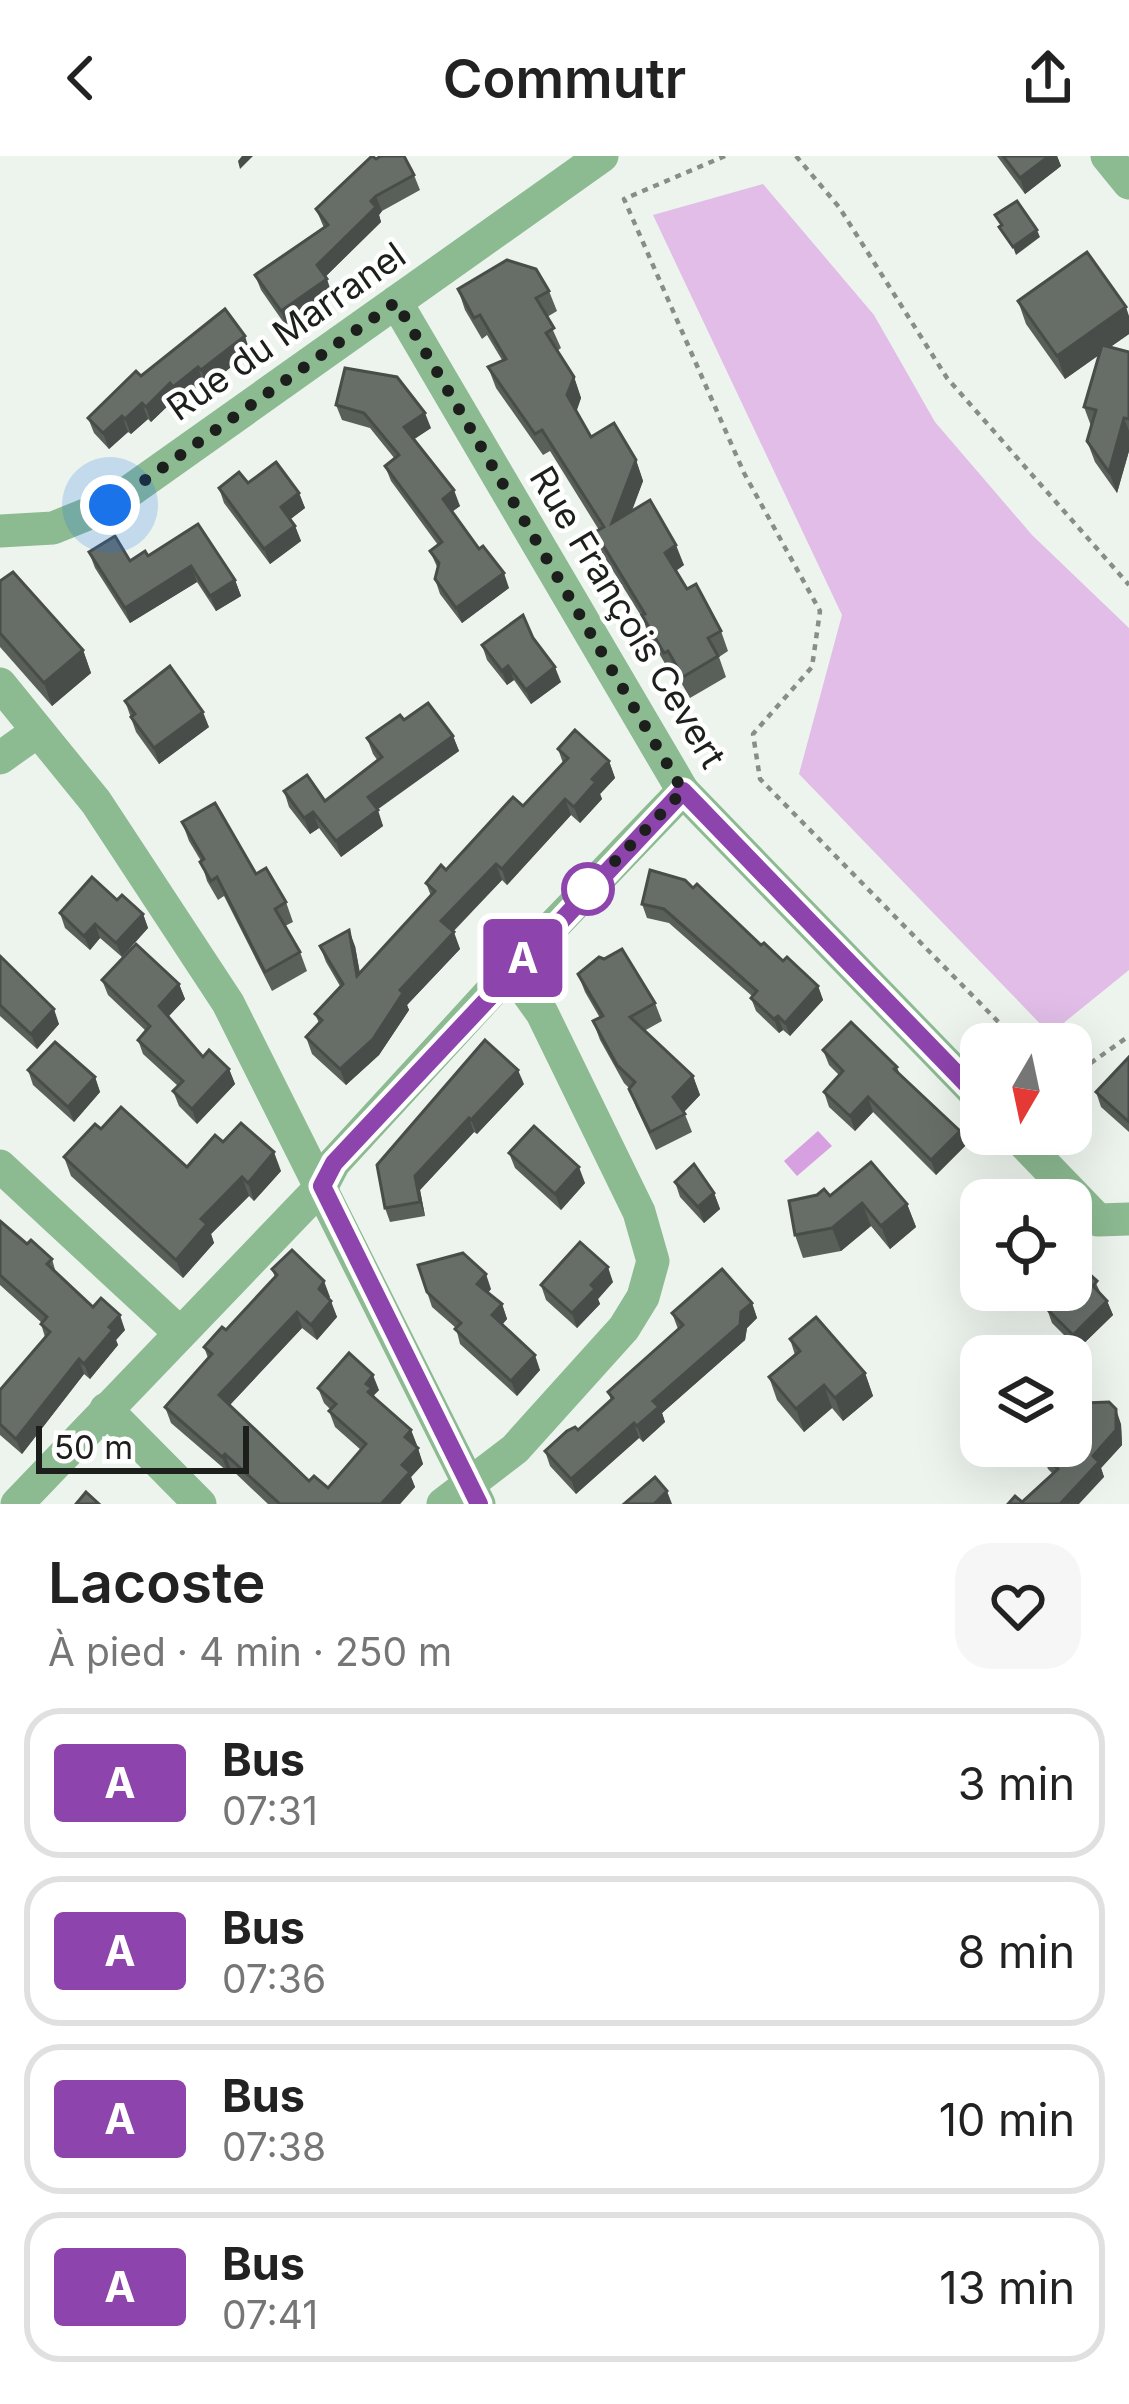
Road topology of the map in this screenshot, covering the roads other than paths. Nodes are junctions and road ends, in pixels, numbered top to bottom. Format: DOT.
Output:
graph roads {
  1 [pos="602,156"];
  2 [pos="1107,156"];
  3 [pos="1129,183"];
  4 [pos="396,302"];
  5 [pos="0,531"];
  6 [pos="0,684"];
  7 [pos="38,731"];
  8 [pos="0,758"];
  9 [pos="683,791"];
  10 [pos="511,970"];
  11 [pos="960,1077"];
  12 [pos="1035,1155"];
  13 [pos="0,1166"];
  14 [pos="322,1186"];
  15 [pos="1129,1219"];
  16 [pos="179,1332"];
  17 [pos="106,1408"];
  18 [pos="464,1497"];
  19 [pos="17,1504"];
  20 [pos="200,1504"];
  1 -- 4 [label="street, Rue du Marranel"];
  2 -- 3 [label="street"];
  4 -- 5 [label="street, Rue du Marranel"];
  4 -- 9 [label="street, Rue François Cevert"];
  6 -- 7 [label="street"];
  7 -- 8 [label="street"];
  7 -- 14 [label="street"];
  9 -- 10 [label="street"];
  9 -- 11 [label="street, Rue François Cevert"];
  10 -- 14 [label="street"];
  10 -- 18 [label="street"];
  12 -- 15 [label="street"];
  13 -- 16 [label="street"];
  14 -- 16 [label="street"];
  14 -- 18 [label="street"];
  16 -- 17 [label="street"];
  17 -- 19 [label="street"];
  17 -- 20 [label="street"];
}
